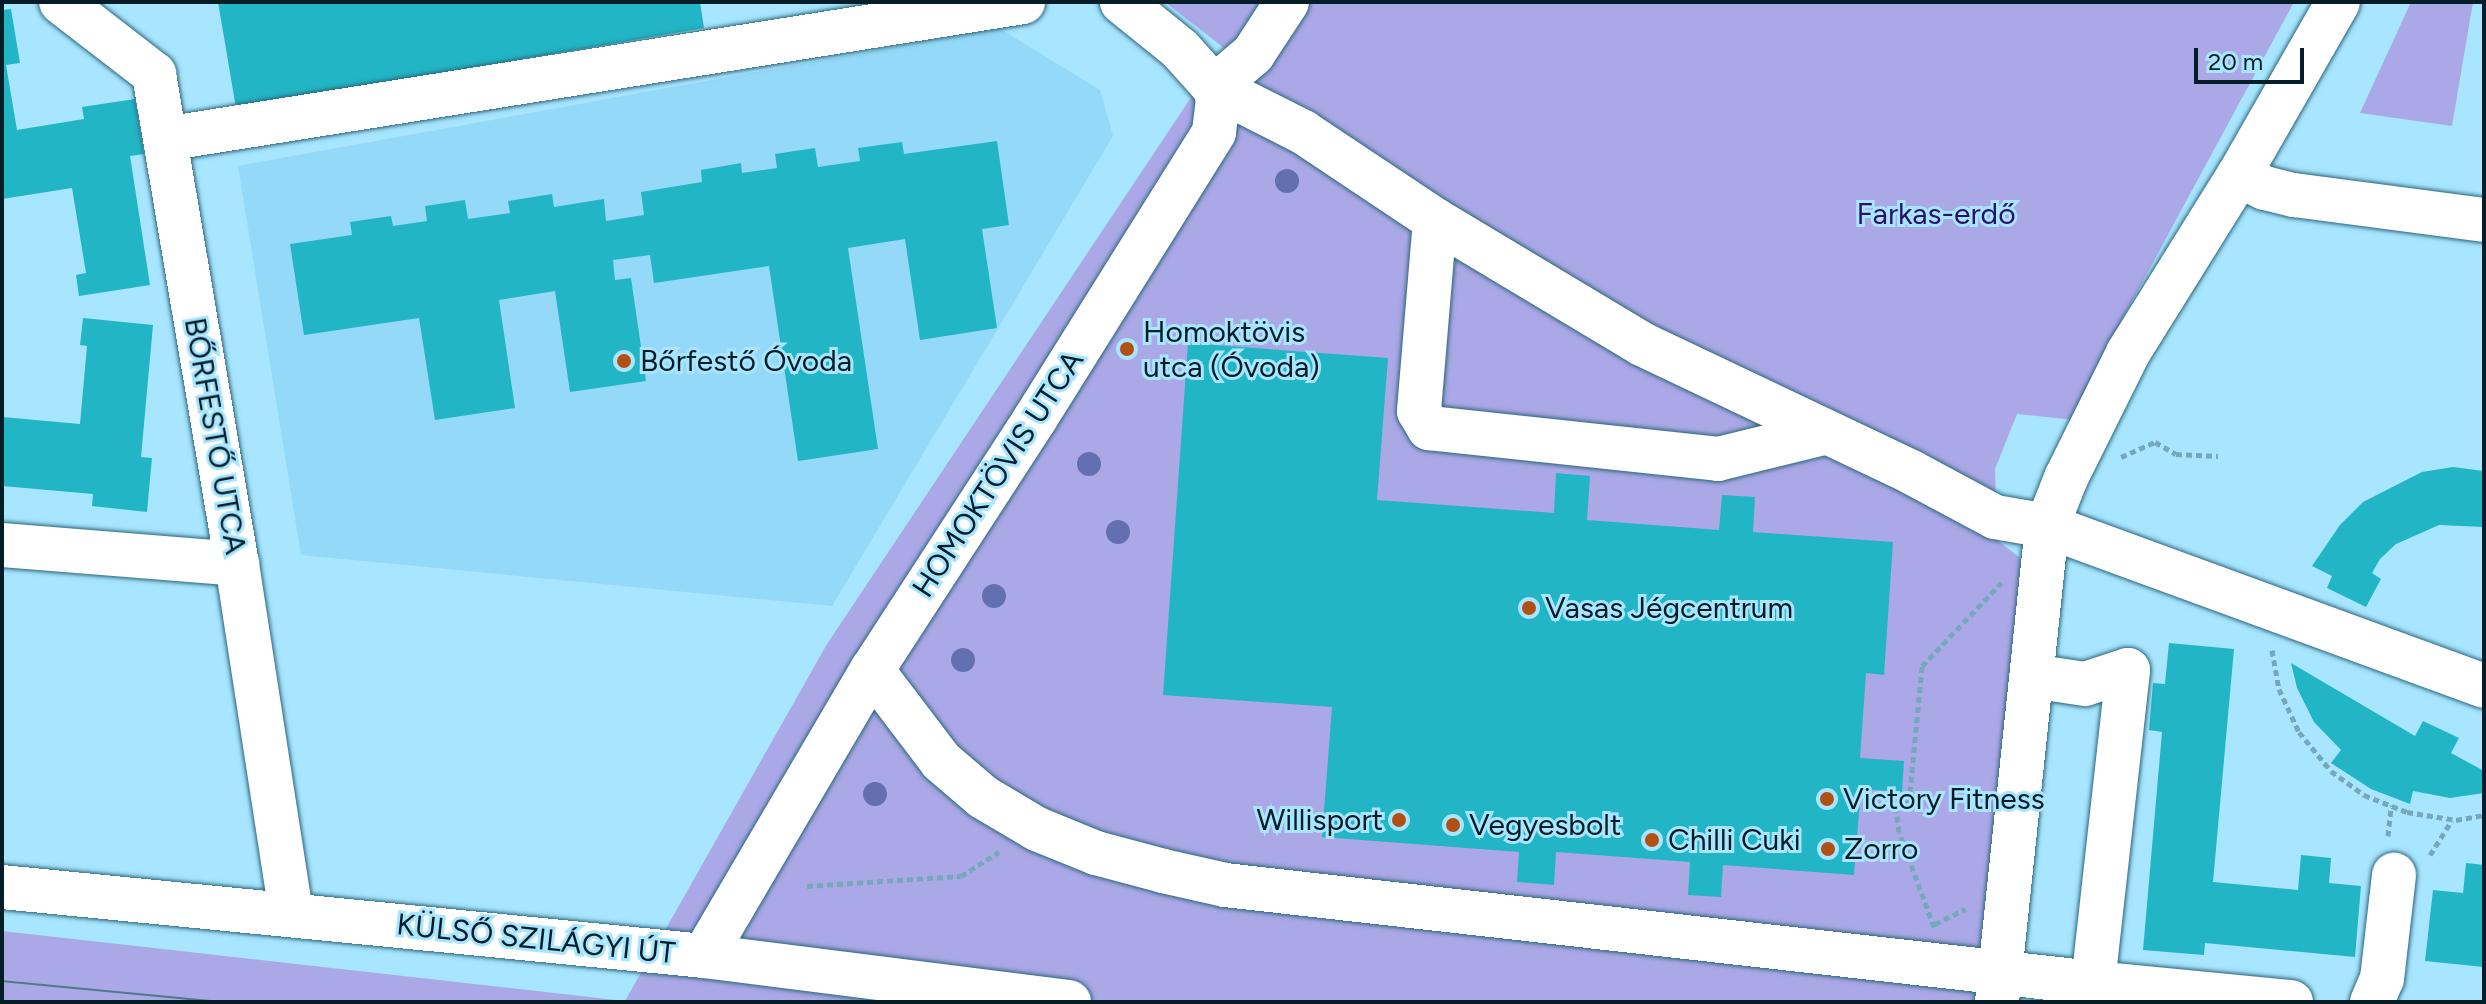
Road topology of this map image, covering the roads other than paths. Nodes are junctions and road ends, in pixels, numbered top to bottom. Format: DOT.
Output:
graph roads {
  1 [pos="1023,2"];
  2 [pos="1122,2"];
  3 [pos="1287,2"];
  4 [pos="2338,2"];
  5 [pos="72,6"];
  6 [pos="1214,87"];
  7 [pos="165,139"];
  8 [pos="2239,175"];
  9 [pos="1435,220"];
  10 [pos="2484,220"];
  11 [pos="1824,433"];
  12 [pos="2047,526"];
  13 [pos="2,545"];
  14 [pos="237,564"];
  15 [pos="872,670"];
  16 [pos="2032,676"];
  17 [pos="2484,686"];
  18 [pos="2394,875"];
  19 [pos="2,887"];
  20 [pos="291,914"];
  21 [pos="704,956"];
  22 [pos="2093,983"];
  23 [pos="1999,988"];
  24 [pos="1069,1002"];
  25 [pos="2291,1002"];
  26 [pos="2372,1002"];
  1 -- 7 [label="street"];
  2 -- 6 [label="street"];
  3 -- 6 [label="street"];
  4 -- 8 [label="street"];
  5 -- 7 [label="street, BŐRFESTŐ UTCA"];
  6 -- 9 [label="street"];
  6 -- 15 [label="street, HOMOKTÖVIS UTCA"];
  7 -- 14 [label="street, BŐRFESTŐ UTCA"];
  8 -- 10 [label="street"];
  8 -- 12 [label="street"];
  9 -- 11 [label="street"];
  9 -- 11 [label="street"];
  11 -- 12 [label="street"];
  12 -- 16 [label="street"];
  12 -- 17 [label="street"];
  13 -- 14 [label="street"];
  14 -- 20 [label="street, BŐRFESTŐ UTCA"];
  15 -- 21 [label="street, HOMOKTÖVIS UTCA"];
  15 -- 23 [label="street"];
  16 -- 22 [label="street"];
  16 -- 23 [label="street"];
  18 -- 26 [label="street"];
  19 -- 20 [label="street, KÜLSŐ SZILÁGYI ÚT"];
  20 -- 21 [label="street, KÜLSŐ SZILÁGYI ÚT"];
  21 -- 24 [label="street, KÜLSŐ SZILÁGYI ÚT"];
  22 -- 23 [label="street"];
  22 -- 25 [label="street"];
}
